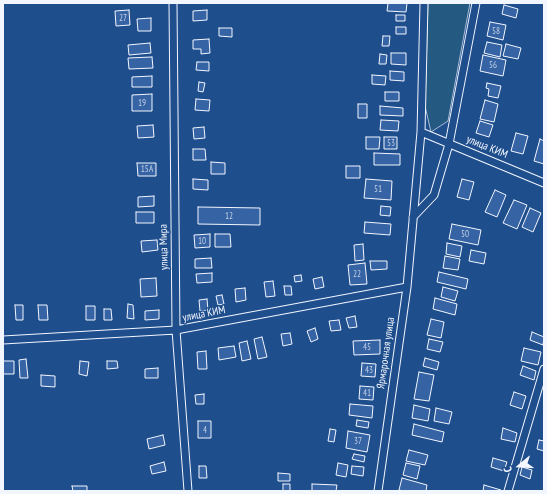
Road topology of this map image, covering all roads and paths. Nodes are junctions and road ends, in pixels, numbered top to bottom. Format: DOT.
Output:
graph roads {
  1 [pos="173,3"];
  2 [pos="424,3"];
  3 [pos="476,3"];
  4 [pos="421,132"];
  5 [pos="449,144"];
  6 [pos="544,183"];
  7 [pos="413,217"];
  8 [pos="407,287"];
  9 [pos="176,330"];
  10 [pos="3,340"];
  11 [pos="544,369"];
  12 [pos="188,491"];
  13 [pos="378,491"];
  14 [pos="508,491"];
  1 -- 9 [label="street, улица Мира"];
  2 -- 4 [label="street, Ярмарочная улица"];
  3 -- 5 [label="street"];
  4 -- 5 [label="street, улица КИМ"];
  4 -- 7 [label="street, Ярмарочная улица"];
  5 -- 6 [label="street, улица КИМ"];
  5 -- 7 [label="street"];
  7 -- 8 [label="street, Ярмарочная улица"];
  8 -- 9 [label="street, улица КИМ"];
  8 -- 13 [label="street, Ярмарочная улица"];
  9 -- 10 [label="street, улица КИМ"];
  9 -- 12 [label="street, улица Мира"];
  11 -- 14 [label="street"];
}
